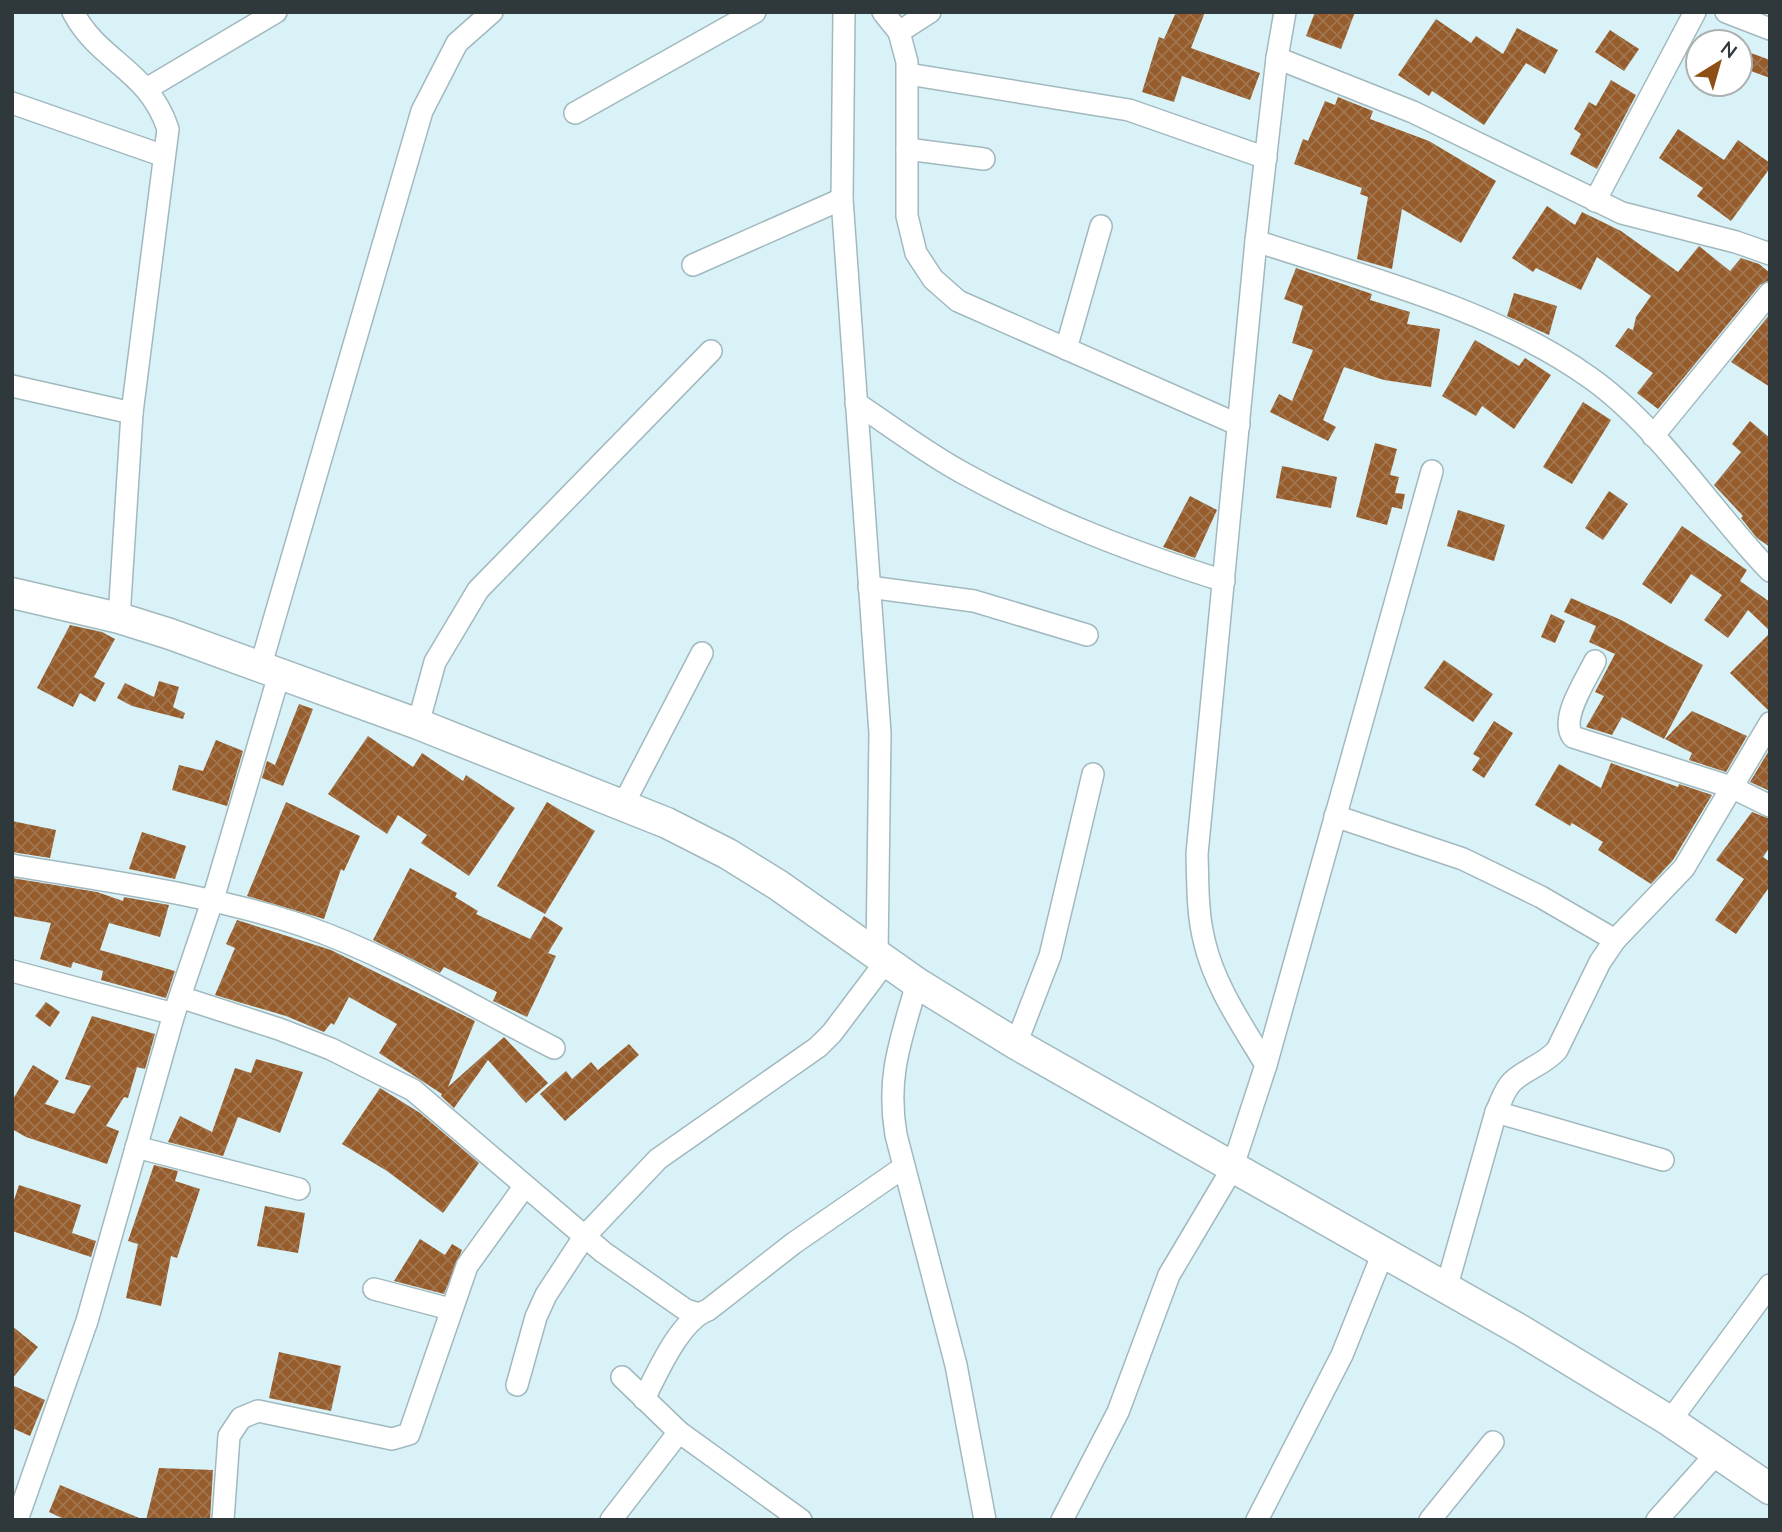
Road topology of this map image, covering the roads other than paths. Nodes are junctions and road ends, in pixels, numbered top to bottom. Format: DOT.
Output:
graph roads {
  1 [pos="73,12"];
  2 [pos="276,12"];
  3 [pos="491,12"];
  4 [pos="755,12"];
  5 [pos="844,12"];
  6 [pos="883,12"];
  7 [pos="930,12"];
  8 [pos="1285,12"];
  9 [pos="1695,12"];
  10 [pos="1726,12"];
  11 [pos="1770,29"];
  12 [pos="899,32"];
  13 [pos="1277,58"];
  14 [pos="908,74"];
  15 [pos="148,88"];
  16 [pos="12,103"];
  17 [pos="575,113"];
  18 [pos="907,149"];
  19 [pos="164,156"];
  20 [pos="1266,158"];
  21 [pos="984,159"];
  22 [pos="842,200"];
  23 [pos="1595,201"];
  24 [pos="1101,226"];
  25 [pos="1256,241"];
  26 [pos="1770,254"];
  27 [pos="693,265"];
  28 [pos="1770,293"];
  29 [pos="1066,349"];
  30 [pos="711,351"];
  31 [pos="12,386"];
  32 [pos="856,403"];
  33 [pos="132,413"];
  34 [pos="1239,425"];
  35 [pos="1653,436"];
  36 [pos="1432,471"];
  37 [pos="1770,570"];
  38 [pos="1224,581"];
  39 [pos="869,587"];
  40 [pos="12,593"];
  41 [pos="119,618"];
  42 [pos="1087,635"];
  43 [pos="702,653"];
  44 [pos="1595,661"];
  45 [pos="269,672"];
  46 [pos="418,723"];
  47 [pos="1770,723"];
  48 [pos="1093,774"];
  49 [pos="1731,787"];
  50 [pos="623,805"];
  51 [pos="1770,806"];
  52 [pos="1335,816"];
  53 [pos="12,865"];
  54 [pos="213,899"];
  55 [pos="1615,940"];
  56 [pos="882,958"];
  57 [pos="12,971"];
  58 [pos="917,983"];
  59 [pos="177,1006"];
  60 [pos="1016,1044"];
  61 [pos="554,1048"];
  62 [pos="1266,1065"];
  63 [pos="1496,1112"];
  64 [pos="136,1147"];
  65 [pos="1663,1160"];
  66 [pos="904,1167"];
  67 [pos="1231,1169"];
  68 [pos="524,1187"];
  69 [pos="299,1189"];
  70 [pos="584,1237"];
  71 [pos="1383,1253"];
  72 [pos="1770,1285"];
  73 [pos="374,1289"];
  74 [pos="1446,1289"];
  75 [pos="450,1310"];
  76 [pos="699,1314"];
  77 [pos="622,1377"];
  78 [pos="517,1385"];
  79 [pos="644,1399"];
  80 [pos="1670,1421"];
  81 [pos="680,1432"];
  82 [pos="1493,1442"];
  83 [pos="1717,1453"];
  84 [pos="1770,1489"];
  85 [pos="798,1519"];
  86 [pos="17,1520"];
  87 [pos="223,1520"];
  88 [pos="611,1520"];
  89 [pos="985,1520"];
  90 [pos="1062,1520"];
  91 [pos="1258,1520"];
  92 [pos="1430,1520"];
  93 [pos="1657,1520"];
  1 -- 15 [label="street"];
  2 -- 15 [label="street"];
  3 -- 45 [label="street"];
  4 -- 17 [label="street"];
  5 -- 22 [label="street"];
  6 -- 12 [label="street"];
  7 -- 12 [label="street"];
  8 -- 13 [label="street"];
  9 -- 23 [label="street"];
  10 -- 11 [label="street"];
  12 -- 14 [label="street"];
  13 -- 20 [label="street"];
  13 -- 23 [label="street"];
  14 -- 18 [label="street"];
  14 -- 20 [label="street"];
  15 -- 19 [label="street"];
  16 -- 19 [label="street"];
  18 -- 21 [label="street"];
  18 -- 29 [label="street"];
  19 -- 33 [label="street"];
  20 -- 25 [label="street"];
  22 -- 27 [label="street"];
  22 -- 32 [label="street"];
  23 -- 26 [label="street"];
  24 -- 29 [label="street"];
  25 -- 34 [label="street"];
  25 -- 35 [label="street"];
  28 -- 35 [label="street"];
  29 -- 34 [label="street"];
  30 -- 46 [label="street"];
  31 -- 33 [label="street"];
  32 -- 38 [label="street"];
  32 -- 39 [label="street"];
  33 -- 41 [label="street"];
  34 -- 38 [label="street"];
  35 -- 37 [label="street"];
  36 -- 52 [label="street"];
  38 -- 62 [label="street"];
  39 -- 42 [label="street"];
  39 -- 56 [label="street"];
  40 -- 41 [label="street"];
  41 -- 45 [label="street"];
  43 -- 50 [label="street"];
  44 -- 49 [label="street"];
  45 -- 46 [label="street"];
  45 -- 54 [label="street"];
  46 -- 50 [label="street"];
  47 -- 49 [label="street"];
  48 -- 60 [label="street"];
  49 -- 51 [label="street"];
  49 -- 55 [label="street"];
  50 -- 56 [label="street"];
  52 -- 55 [label="street"];
  52 -- 62 [label="street"];
  53 -- 54 [label="street"];
  54 -- 59 [label="street"];
  54 -- 61 [label="street"];
  55 -- 63 [label="street"];
  56 -- 58 [label="street"];
  56 -- 70 [label="street"];
  57 -- 59 [label="street"];
  58 -- 60 [label="street"];
  58 -- 66 [label="street"];
  59 -- 64 [label="street"];
  59 -- 68 [label="street"];
  60 -- 67 [label="street"];
  62 -- 67 [label="street"];
  63 -- 65 [label="street"];
  63 -- 74 [label="street"];
  64 -- 69 [label="street"];
  64 -- 86 [label="street"];
  66 -- 76 [label="street"];
  66 -- 89 [label="street"];
  67 -- 71 [label="street"];
  67 -- 90 [label="street"];
  68 -- 70 [label="street"];
  68 -- 75 [label="street"];
  70 -- 76 [label="street"];
  70 -- 78 [label="street"];
  71 -- 74 [label="street"];
  71 -- 91 [label="street"];
  72 -- 80 [label="street"];
  73 -- 75 [label="street"];
  74 -- 80 [label="street"];
  75 -- 87 [label="street"];
  76 -- 79 [label="street"];
  77 -- 79 [label="street"];
  79 -- 81 [label="street"];
  80 -- 83 [label="street"];
  81 -- 85 [label="street"];
  81 -- 88 [label="street"];
  82 -- 92 [label="street"];
  83 -- 84 [label="street"];
  83 -- 93 [label="street"];
}
